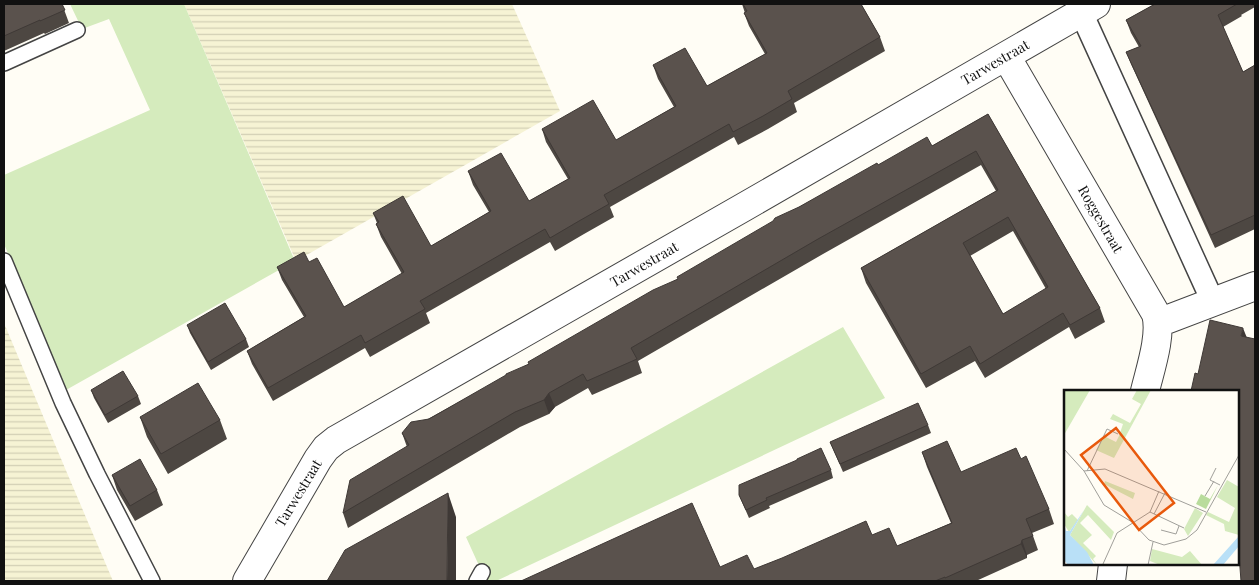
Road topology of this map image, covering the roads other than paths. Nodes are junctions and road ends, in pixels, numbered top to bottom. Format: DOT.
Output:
graph roads {
  1 [pos="1088,8"];
  2 [pos="77,30"];
  3 [pos="1006,56"];
  4 [pos="4,62"];
  5 [pos="4,261"];
  6 [pos="1255,286"];
  7 [pos="1213,302"];
  8 [pos="1158,322"];
  9 [pos="1145,390"];
  10 [pos="1113,565"];
  11 [pos="152,581"];
  12 [pos="247,581"];
  13 [pos="1110,581"];
  1 -- 3 [label="street, Tarwestraat"];
  1 -- 7 [label="street"];
  2 -- 4 [label="lane"];
  3 -- 8 [label="street, Roggestraat"];
  3 -- 12 [label="street, Tarwestraat"];
  5 -- 11 [label="lane"];
  6 -- 7 [label="street"];
  7 -- 8 [label="street"];
  8 -- 9 [label="street"];
  10 -- 13 [label="street"];
}
